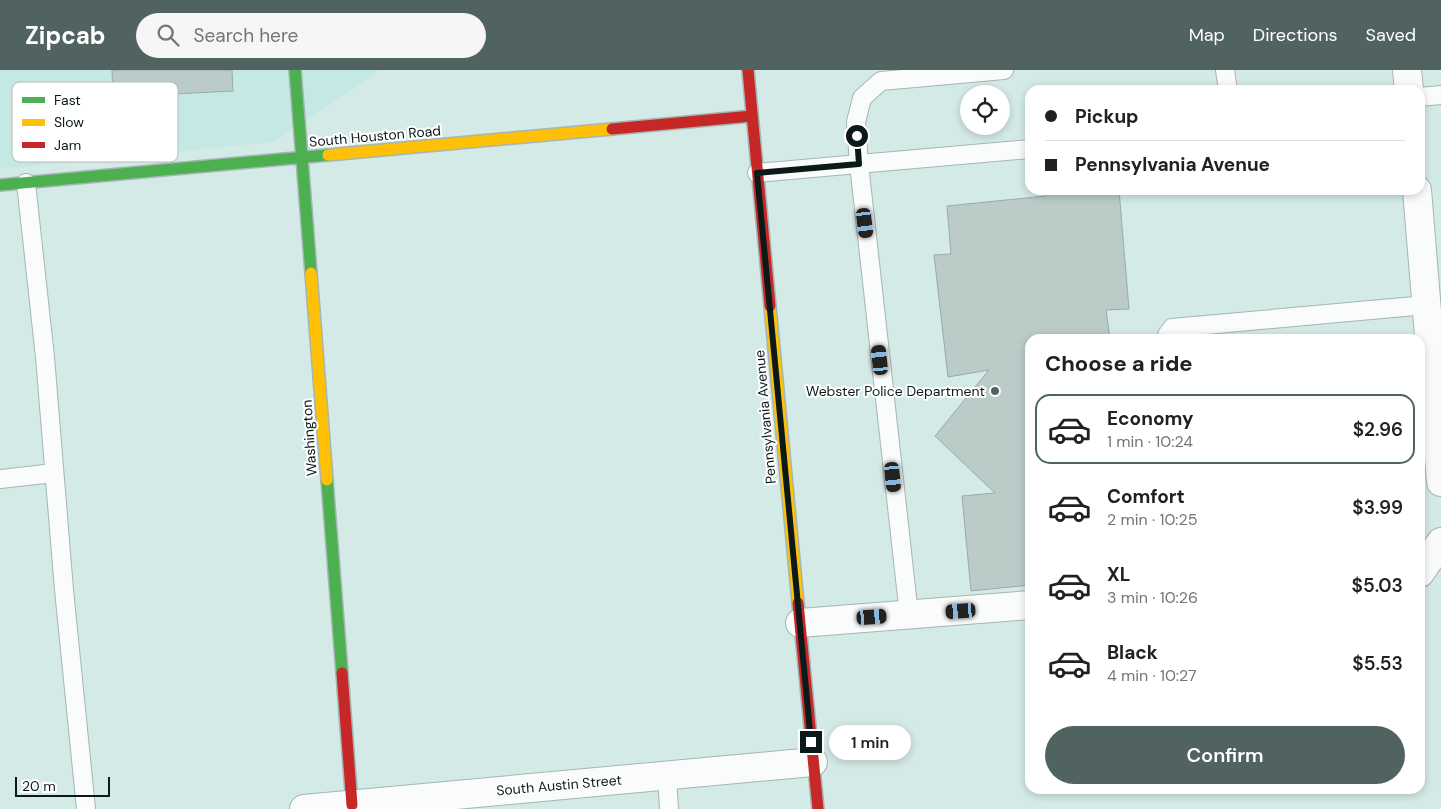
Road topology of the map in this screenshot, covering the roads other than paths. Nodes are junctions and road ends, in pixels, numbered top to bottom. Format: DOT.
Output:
graph roads {
  1 [pos="295,70"];
  2 [pos="748,70"];
  3 [pos="1004,70"];
  4 [pos="1225,70"];
  5 [pos="1407,70"];
  6 [pos="1227,85"];
  7 [pos="1408,85"];
  8 [pos="1441,96"];
  9 [pos="1425,97"];
  10 [pos="752,116"];
  11 [pos="1025,149"];
  12 [pos="302,158"];
  13 [pos="859,164"];
  14 [pos="757,173"];
  15 [pos="26,183"];
  16 [pos="0,185"];
  17 [pos="1417,195"];
  18 [pos="1426,305"];
  19 [pos="1168,334"];
  20 [pos="54,473"];
  21 [pos="0,479"];
  22 [pos="1441,482"];
  23 [pos="1441,542"];
  24 [pos="1425,566"];
  25 [pos="1025,605"];
  26 [pos="908,614"];
  27 [pos="800,623"];
  28 [pos="813,762"];
  29 [pos="667,775"];
  30 [pos="352,804"];
  31 [pos="86,809"];
  32 [pos="304,809"];
  33 [pos="669,809"];
  34 [pos="818,809"];
  1 -- 12 [label="street, Washington"];
  2 -- 10 [label="street, Pennsylvania Avenue"];
  3 -- 13 [label="lane"];
  4 -- 6 [label="lane"];
  5 -- 7 [label="street"];
  8 -- 9 [label="lane"];
  10 -- 12 [label="street, South Houston Road"];
  10 -- 14 [label="street, Pennsylvania Avenue"];
  11 -- 13 [label="lane"];
  12 -- 15 [label="street, South Houston Road"];
  12 -- 30 [label="street, Washington"];
  13 -- 14 [label="lane"];
  13 -- 26 [label="lane"];
  14 -- 27 [label="street, Pennsylvania Avenue"];
  15 -- 16 [label="street, South Houston Road"];
  15 -- 20 [label="lane"];
  17 -- 18 [label="street"];
  18 -- 19 [label="lane"];
  18 -- 22 [label="street"];
  20 -- 21 [label="lane"];
  20 -- 31 [label="lane"];
  23 -- 24 [label="street"];
  25 -- 26 [label="street"];
  26 -- 27 [label="street"];
  27 -- 28 [label="street, Pennsylvania Avenue"];
  28 -- 29 [label="street, South Austin Street"];
  28 -- 34 [label="street, Pennsylvania Avenue"];
  29 -- 30 [label="street, South Austin Street"];
  29 -- 33 [label="lane"];
  30 -- 32 [label="street, South Austin Street"];
}
